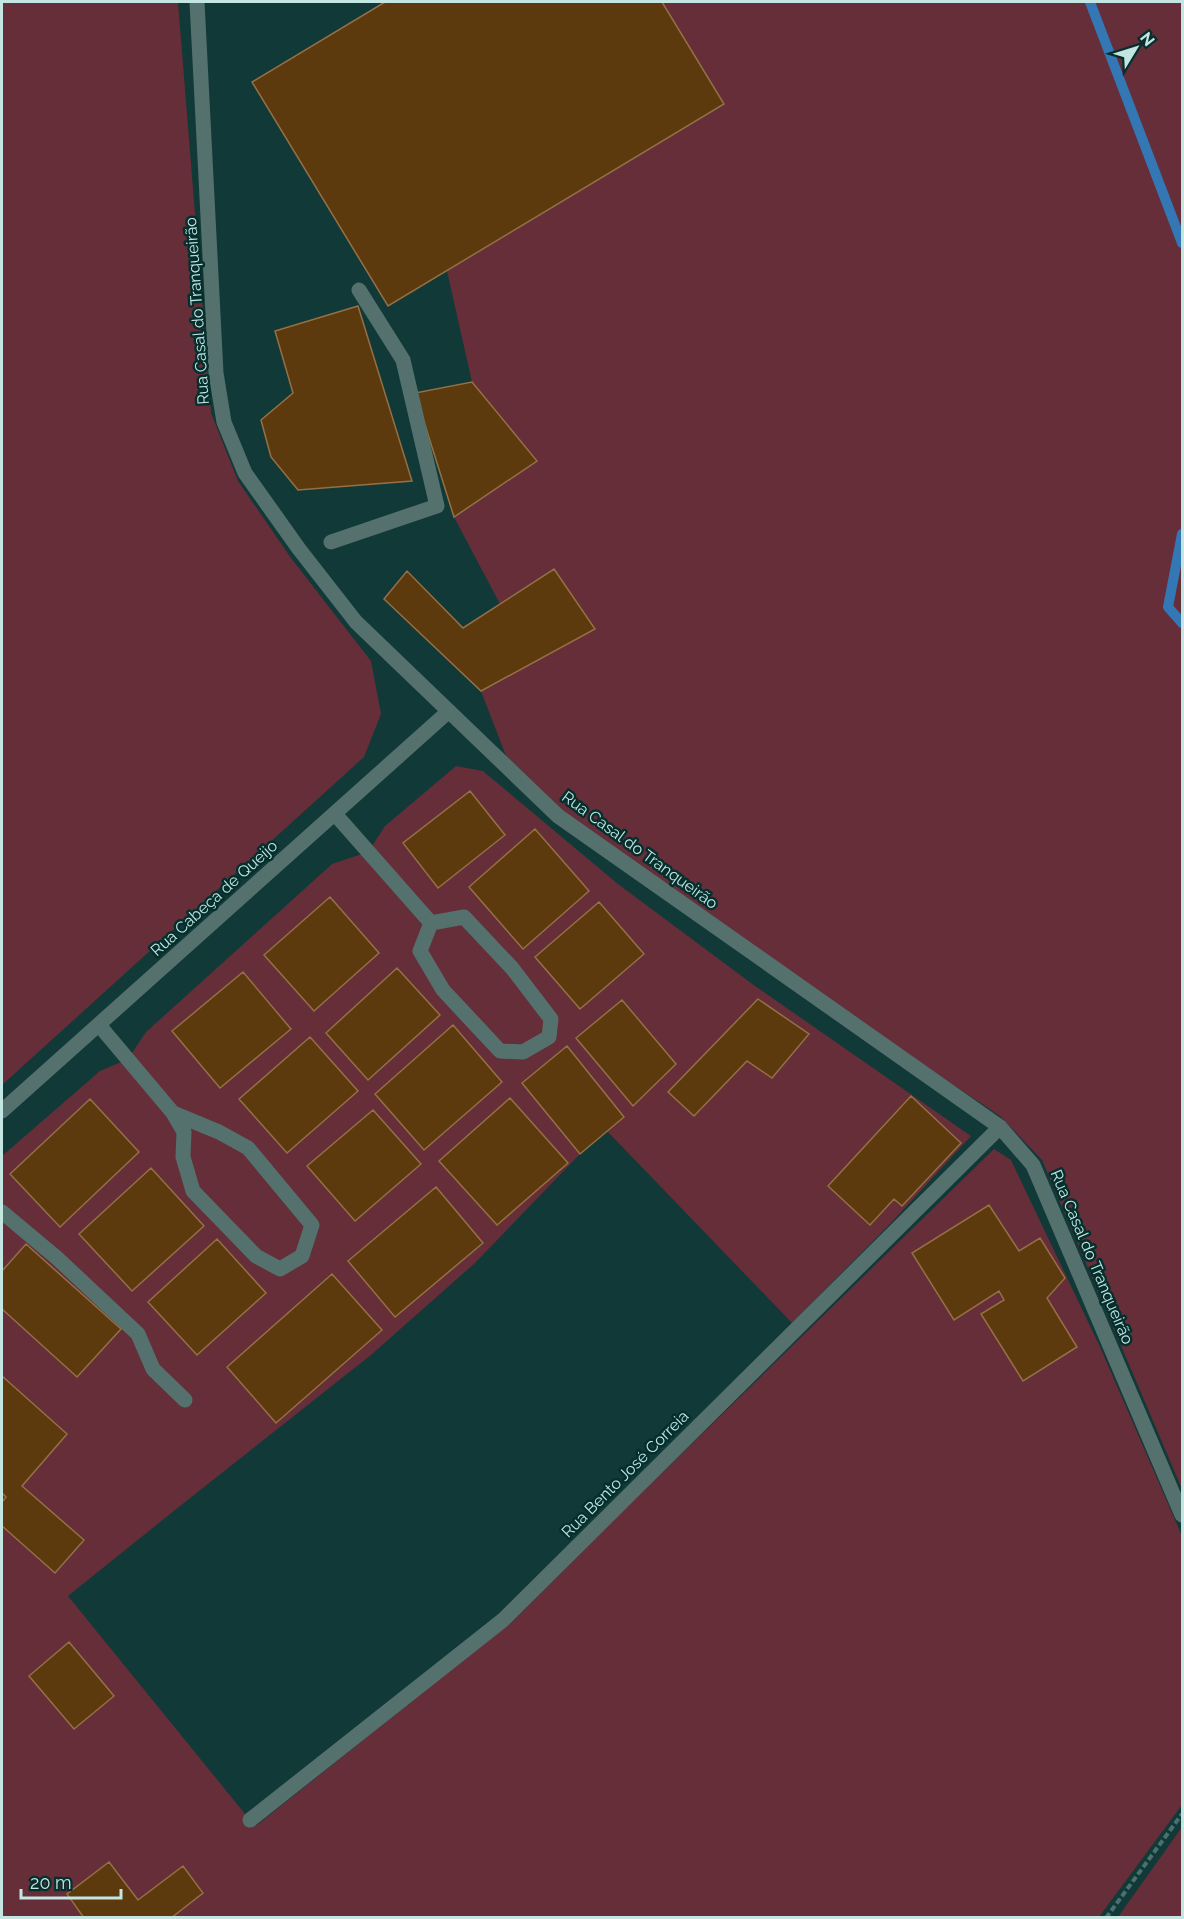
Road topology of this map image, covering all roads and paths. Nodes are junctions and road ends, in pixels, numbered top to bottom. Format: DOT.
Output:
graph roads {
  1 [pos="197,2"];
  2 [pos="360,290"];
  3 [pos="331,542"];
  4 [pos="449,711"];
  5 [pos="335,814"];
  6 [pos="431,924"];
  7 [pos="99,1025"];
  8 [pos="2,1111"];
  9 [pos="172,1113"];
  10 [pos="1000,1127"];
  11 [pos="2,1212"];
  12 [pos="185,1400"];
  13 [pos="1182,1515"];
  14 [pos="1182,1814"];
  15 [pos="250,1820"];
  16 [pos="1106,1917"];
  1 -- 4 [label="street, Rua Casal do Tranqueirão"];
  2 -- 3 [label="street"];
  4 -- 5 [label="street, Rua Cabeça de Queijo"];
  4 -- 10 [label="street, Rua Casal do Tranqueirão"];
  5 -- 6 [label="street"];
  5 -- 7 [label="street, Rua Cabeça de Queijo"];
  6 -- 6 [label="street"];
  7 -- 8 [label="street, Rua Cabeça de Queijo"];
  7 -- 9 [label="street"];
  9 -- 9 [label="street"];
  10 -- 13 [label="street, Rua Casal do Tranqueirão"];
  10 -- 15 [label="street, Rua Bento José Correia"];
  11 -- 12 [label="street"];
  14 -- 16 [label="path"];
}
